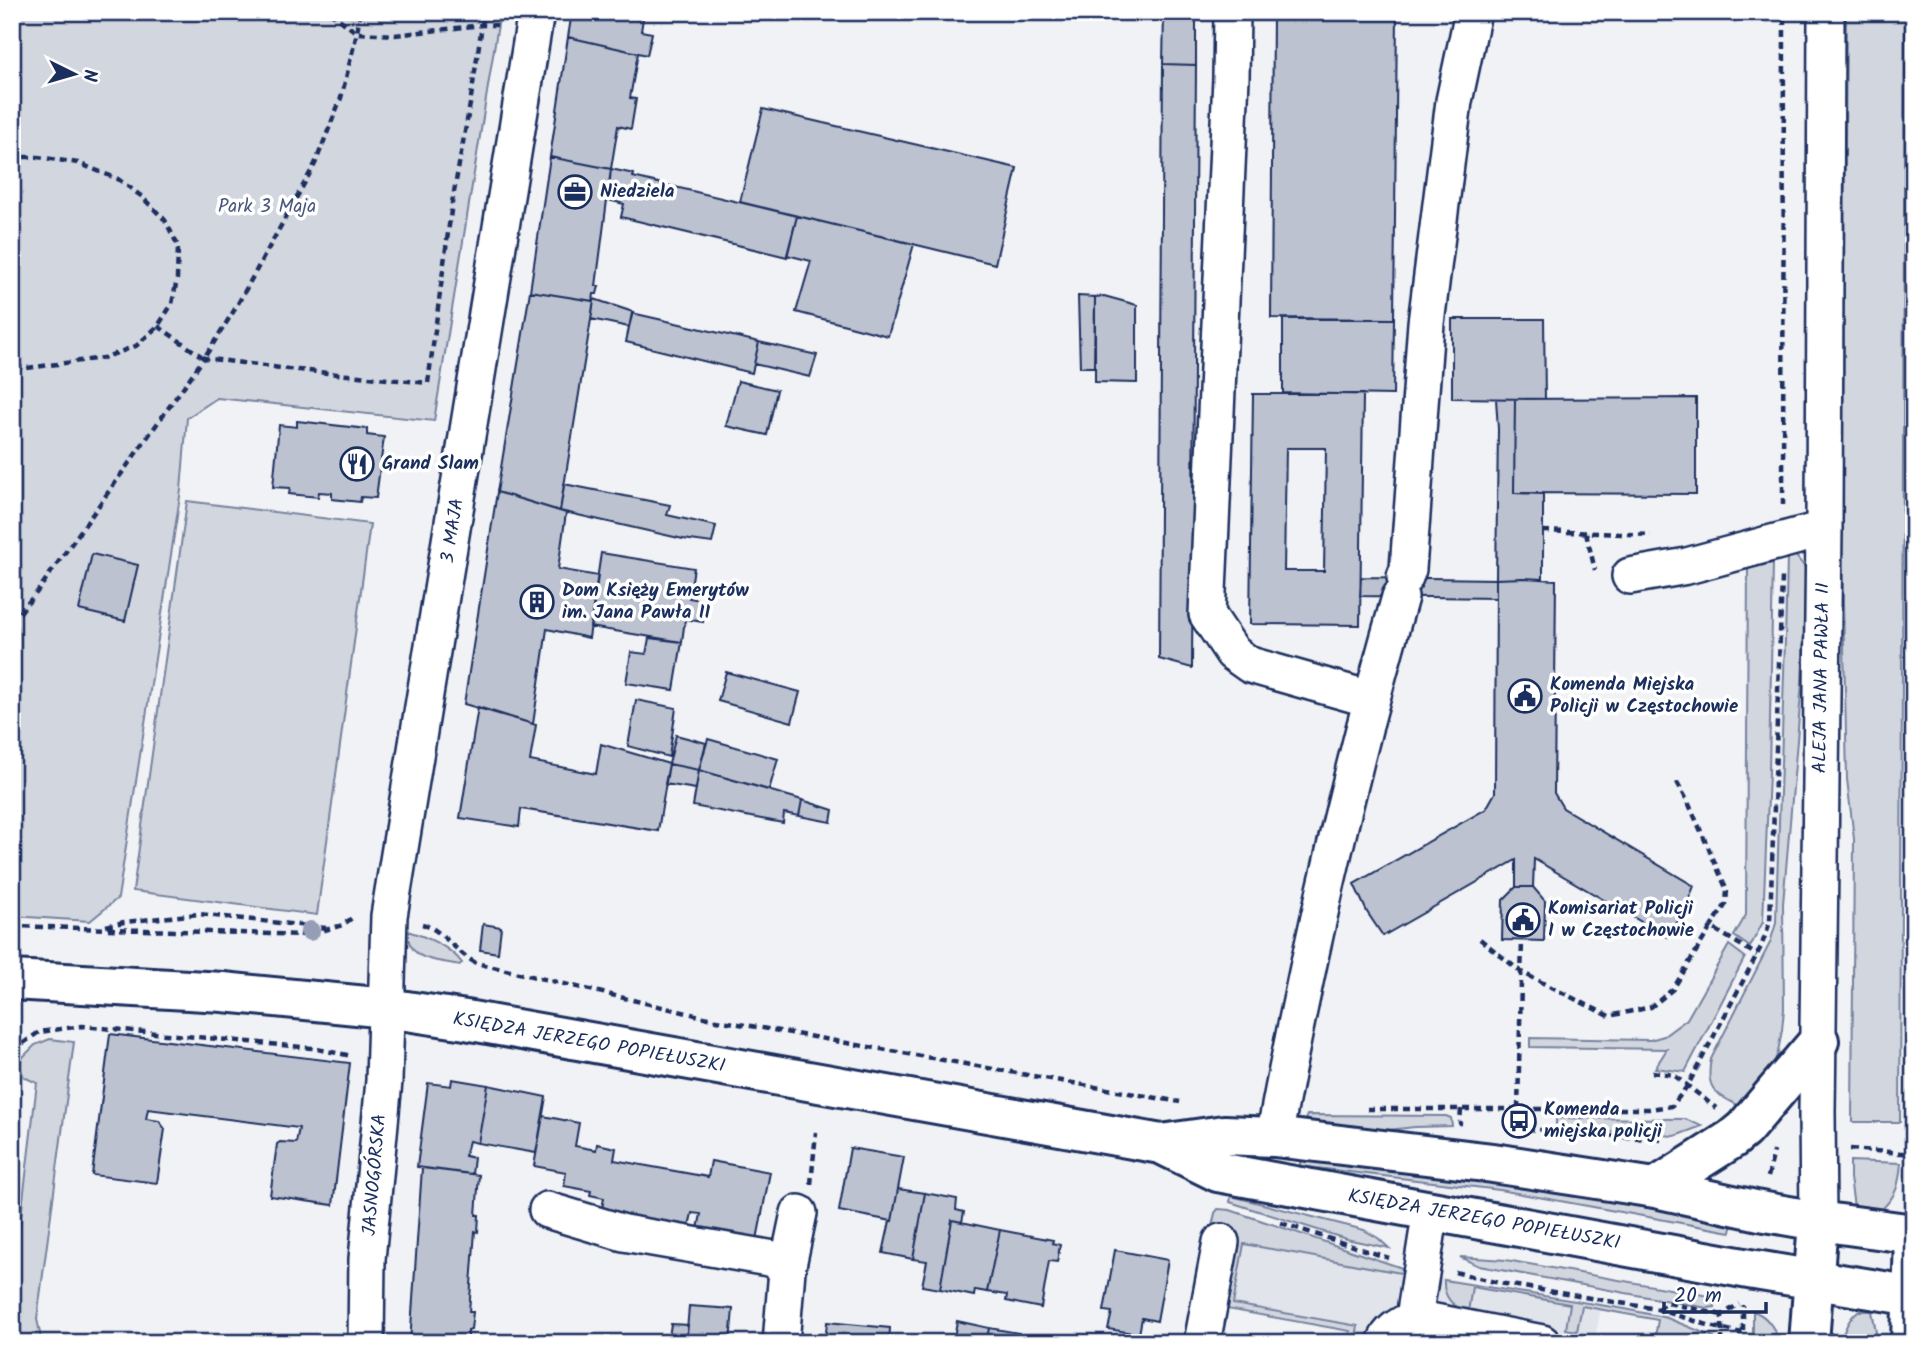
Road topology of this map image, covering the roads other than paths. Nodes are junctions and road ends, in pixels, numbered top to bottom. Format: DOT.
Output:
graph roads {
  1 [pos="536,12"];
  2 [pos="1232,12"];
  3 [pos="1473,12"];
  4 [pos="1826,12"];
  5 [pos="1824,529"];
  6 [pos="1630,576"];
  7 [pos="1370,699"];
  8 [pos="12,980"];
  9 [pos="387,1008"];
  10 [pos="1819,1041"];
  11 [pos="1274,1138"];
  12 [pos="1161,1144"];
  13 [pos="1655,1188"];
  14 [pos="547,1210"];
  15 [pos="1431,1210"];
  16 [pos="799,1213"];
  17 [pos="1818,1222"];
  18 [pos="1914,1233"];
  19 [pos="1221,1242"];
  20 [pos="788,1270"];
  21 [pos="1813,1279"];
  22 [pos="1913,1296"];
  23 [pos="1414,1318"];
  24 [pos="366,1343"];
  25 [pos="780,1343"];
  26 [pos="1202,1343"];
  27 [pos="1385,1343"];
  28 [pos="1542,1343"];
  29 [pos="1809,1343"];
  30 [pos="1911,1343"];
  1 -- 9 [label="street, 3 MAJA"];
  2 -- 7 [label="street"];
  3 -- 7 [label="street"];
  4 -- 5 [label="street, ALEJA JANA PAWŁA II"];
  5 -- 6 [label="street"];
  5 -- 10 [label="street, ALEJA JANA PAWŁA II"];
  7 -- 11 [label="street"];
  8 -- 9 [label="main road, KSIĘDZA JERZEGO POPIEŁUSZKI"];
  9 -- 12 [label="main road, KSIĘDZA JERZEGO POPIEŁUSZKI"];
  9 -- 24 [label="street, JASNOGÓRSKA"];
  10 -- 13 [label="main road"];
  10 -- 17 [label="street, ALEJA JANA PAWŁA II"];
  11 -- 12 [label="main road, KSIĘDZA JERZEGO POPIEŁUSZKI"];
  11 -- 13 [label="main road, KSIĘDZA JERZEGO POPIEŁUSZKI"];
  12 -- 15 [label="main road, KSIĘDZA JERZEGO POPIEŁUSZKI"];
  13 -- 17 [label="main road, KSIĘDZA JERZEGO POPIEŁUSZKI"];
  14 -- 20 [label="street"];
  15 -- 21 [label="main road, KSIĘDZA JERZEGO POPIEŁUSZKI"];
  15 -- 23 [label="street"];
  16 -- 20 [label="street"];
  17 -- 18 [label="main road, KSIĘDZA JERZEGO POPIEŁUSZKI"];
  17 -- 21 [label="main road, ALEJA JANA PAWŁA II"];
  18 -- 22 [label="main road"];
  19 -- 26 [label="street"];
  20 -- 25 [label="street"];
  21 -- 22 [label="main road, KSIĘDZA JERZEGO POPIEŁUSZKI"];
  21 -- 29 [label="main road, ALEJA JANA PAWŁA II"];
  22 -- 30 [label="main road"];
  23 -- 27 [label="street"];
  23 -- 28 [label="street"];
}
